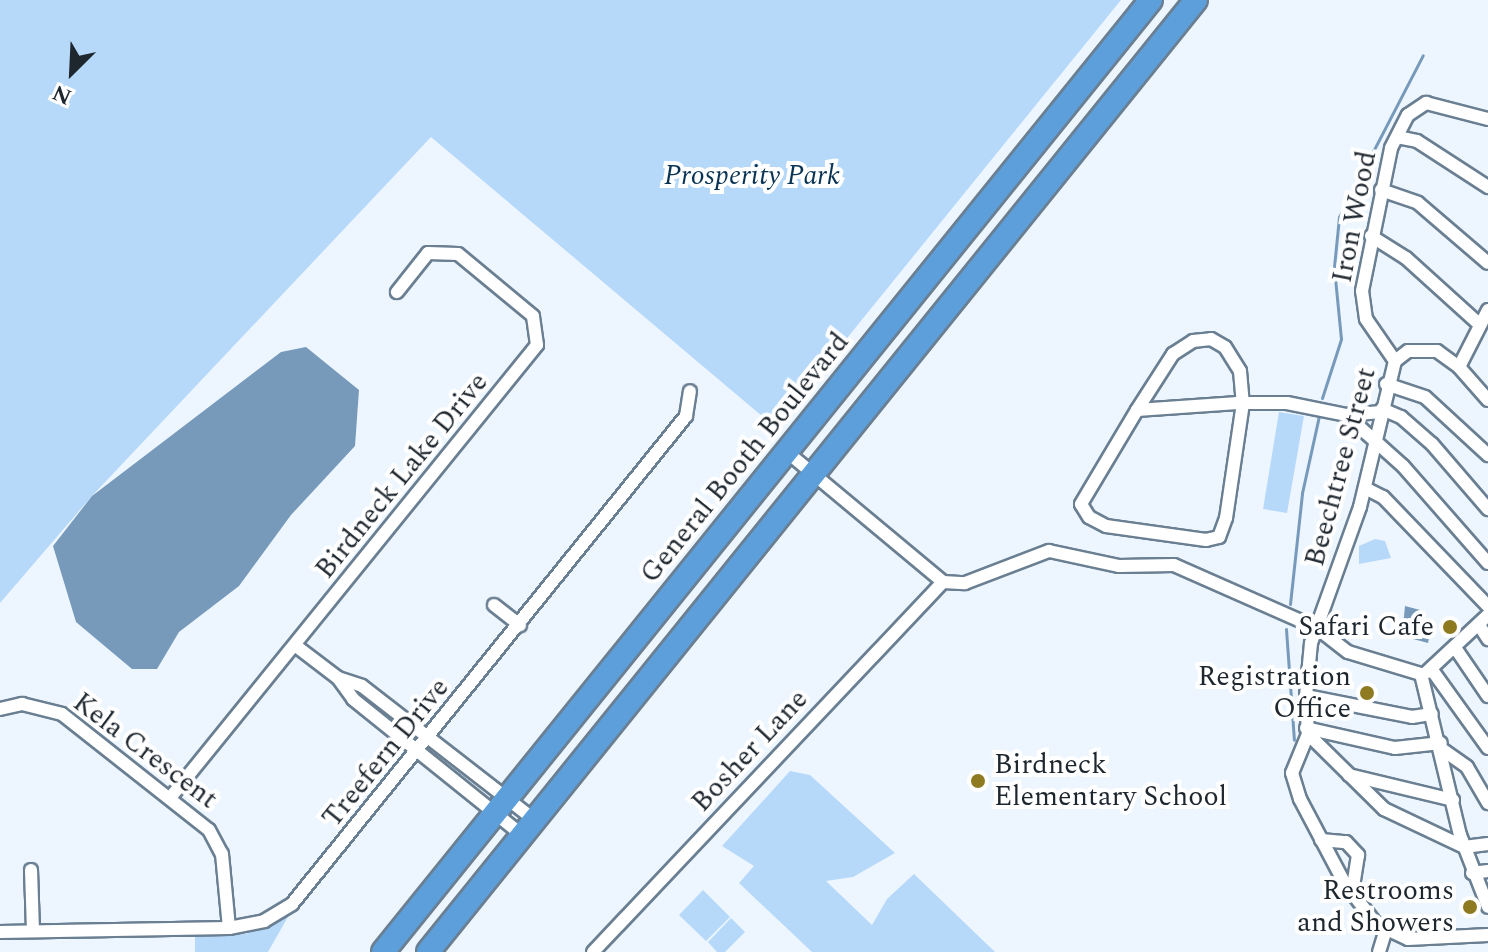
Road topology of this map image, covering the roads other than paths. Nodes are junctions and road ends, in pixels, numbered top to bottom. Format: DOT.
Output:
graph roads {
  1 [pos="1151,0"];
  2 [pos="1196,0"];
  3 [pos="1488,119"];
  4 [pos="1397,137"];
  5 [pos="1488,187"];
  6 [pos="1381,190"];
  7 [pos="1371,236"];
  8 [pos="1488,263"];
  9 [pos="397,292"];
  10 [pos="1488,310"];
  11 [pos="1479,324"];
  12 [pos="1395,361"];
  13 [pos="1459,367"];
  14 [pos="1386,384"];
  15 [pos="690,391"];
  16 [pos="1488,400"];
  17 [pos="1243,403"];
  18 [pos="1137,410"];
  19 [pos="1382,410"];
  20 [pos="1346,415"];
  21 [pos="1375,444"];
  22 [pos="787,452"];
  23 [pos="1488,455"];
  24 [pos="818,475"];
  25 [pos="1365,488"];
  26 [pos="1488,509"];
  27 [pos="1488,563"];
  28 [pos="943,582"];
  29 [pos="494,605"];
  30 [pos="1488,606"];
  31 [pos="1484,620"];
  32 [pos="520,625"];
  33 [pos="1317,628"];
  34 [pos="1488,639"];
  35 [pos="296,646"];
  36 [pos="1456,649"];
  37 [pos="1426,672"];
  38 [pos="338,678"];
  39 [pos="1306,696"];
  40 [pos="1488,696"];
  41 [pos="0,709"];
  42 [pos="1432,714"];
  43 [pos="1307,731"];
  44 [pos="429,738"];
  45 [pos="1442,747"];
  46 [pos="1488,748"];
  47 [pos="419,751"];
  48 [pos="1343,773"];
  49 [pos="170,798"];
  50 [pos="1453,800"];
  51 [pos="1488,803"];
  52 [pos="503,807"];
  53 [pos="528,828"];
  54 [pos="1321,840"];
  55 [pos="1488,844"];
  56 [pos="1464,847"];
  57 [pos="31,870"];
  58 [pos="1488,871"];
  59 [pos="1472,873"];
  60 [pos="1352,894"];
  61 [pos="1488,907"];
  62 [pos="229,928"];
  63 [pos="33,931"];
  64 [pos="0,932"];
  65 [pos="1385,932"];
  66 [pos="1488,935"];
  67 [pos="1416,938"];
  68 [pos="383,952"];
  69 [pos="428,952"];
  70 [pos="593,952"];
  71 [pos="1379,952"];
  72 [pos="1425,952"];
  1 -- 22 [label="highway, General Booth Boulevard"];
  2 -- 24 [label="highway"];
  3 -- 4 [label="street, Iron Wood"];
  4 -- 5 [label="street"];
  4 -- 6 [label="street, Iron Wood"];
  6 -- 7 [label="street, Iron Wood"];
  6 -- 8 [label="street"];
  7 -- 11 [label="street"];
  7 -- 12 [label="street, Iron Wood"];
  9 -- 35 [label="street, Birdneck Lake Drive"];
  10 -- 11 [label="street"];
  11 -- 13 [label="street"];
  12 -- 13 [label="street, Beechtree Street"];
  12 -- 14 [label="street, Beechtree Street"];
  13 -- 16 [label="street, Beechtree Street"];
  14 -- 19 [label="street, Beechtree Street"];
  14 -- 23 [label="street"];
  15 -- 32 [label="street, Treefern Drive"];
  17 -- 18 [label="street"];
  17 -- 18 [label="street"];
  17 -- 18 [label="street"];
  17 -- 20 [label="street"];
  19 -- 20 [label="street"];
  19 -- 21 [label="street, Beechtree Street"];
  19 -- 26 [label="street"];
  20 -- 21 [label="street"];
  21 -- 25 [label="street, Beechtree Street"];
  21 -- 27 [label="street"];
  22 -- 24 [label="street"];
  22 -- 52 [label="highway, General Booth Boulevard"];
  24 -- 28 [label="street"];
  24 -- 53 [label="highway"];
  25 -- 30 [label="street"];
  25 -- 33 [label="street, Beechtree Street"];
  28 -- 33 [label="street"];
  28 -- 70 [label="street, Bosher Lane"];
  29 -- 32 [label="street"];
  31 -- 34 [label="street"];
  31 -- 36 [label="street"];
  32 -- 44 [label="street, Treefern Drive"];
  33 -- 37 [label="street"];
  33 -- 39 [label="street, Beechtree Street"];
  35 -- 38 [label="street"];
  35 -- 49 [label="street, Birdneck Lake Drive"];
  36 -- 37 [label="street"];
  36 -- 40 [label="street"];
  37 -- 42 [label="street"];
  37 -- 46 [label="street"];
  38 -- 44 [label="street"];
  38 -- 47 [label="street"];
  39 -- 42 [label="street"];
  39 -- 43 [label="street, Beechtree Street"];
  41 -- 49 [label="street, Kela Crescent"];
  42 -- 45 [label="street"];
  43 -- 45 [label="street"];
  43 -- 48 [label="street"];
  43 -- 54 [label="street"];
  44 -- 47 [label="street, Treefern Drive"];
  44 -- 52 [label="street"];
  45 -- 50 [label="street"];
  45 -- 51 [label="street"];
  47 -- 52 [label="street"];
  47 -- 62 [label="street, Treefern Drive"];
  48 -- 50 [label="street"];
  48 -- 56 [label="street"];
  49 -- 62 [label="street, Kela Crescent"];
  50 -- 56 [label="street"];
  52 -- 53 [label="street"];
  52 -- 53 [label="street"];
  52 -- 68 [label="highway, General Booth Boulevard"];
  53 -- 69 [label="highway"];
  54 -- 60 [label="street"];
  54 -- 60 [label="street"];
  55 -- 56 [label="street"];
  56 -- 59 [label="street"];
  57 -- 63 [label="street"];
  58 -- 59 [label="street"];
  59 -- 61 [label="street"];
  60 -- 65 [label="street"];
  62 -- 63 [label="street, Treefern Drive"];
  63 -- 64 [label="street, Treefern Drive"];
  65 -- 67 [label="street"];
  65 -- 71 [label="street"];
  66 -- 67 [label="street"];
  67 -- 72 [label="street"];
}
